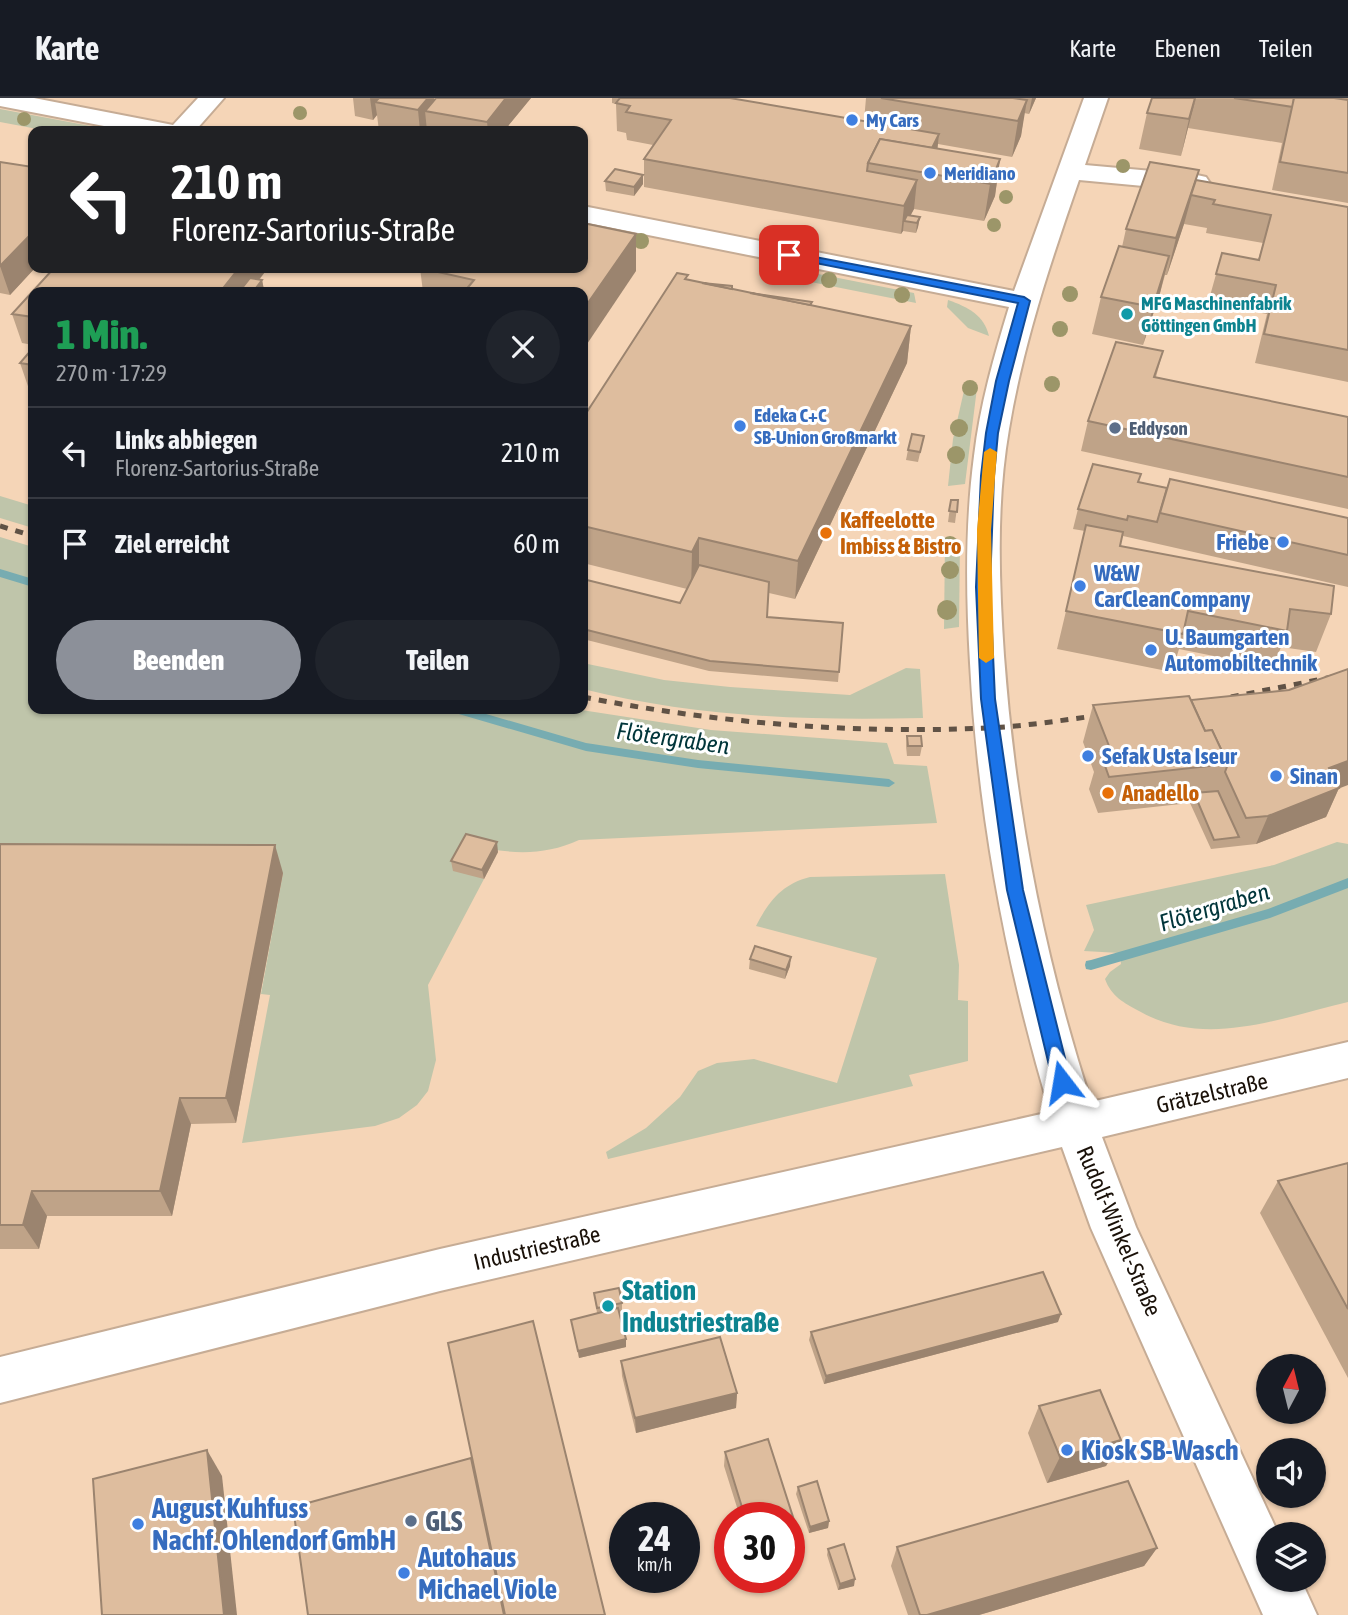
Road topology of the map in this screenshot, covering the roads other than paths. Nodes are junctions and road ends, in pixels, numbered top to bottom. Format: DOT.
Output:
graph roads {
  1 [pos="212,98"];
  2 [pos="1096,98"];
  3 [pos="0,99"];
  4 [pos="142,126"];
  5 [pos="186,126"];
  6 [pos="1070,171"];
  7 [pos="1212,185"];
  8 [pos="588,215"];
  9 [pos="1024,301"];
  10 [pos="1348,1060"];
  11 [pos="1076,1125"];
  12 [pos="0,1380"];
  13 [pos="1256,1541"];
  14 [pos="1279,1592"];
  15 [pos="1291,1615"];
  1 -- 5 [label="street"];
  2 -- 6 [label="street, Rudolf-Winkel-Straße"];
  3 -- 4 [label="street"];
  6 -- 7 [label="street"];
  6 -- 9 [label="street, Rudolf-Winkel-Straße"];
  8 -- 9 [label="street"];
  9 -- 11 [label="street, Rudolf-Winkel-Straße"];
  10 -- 11 [label="street, Grätzelstraße"];
  11 -- 12 [label="street, Industriestraße"];
  11 -- 13 [label="street, Rudolf-Winkel-Straße"];
  14 -- 15 [label="street"];
}
